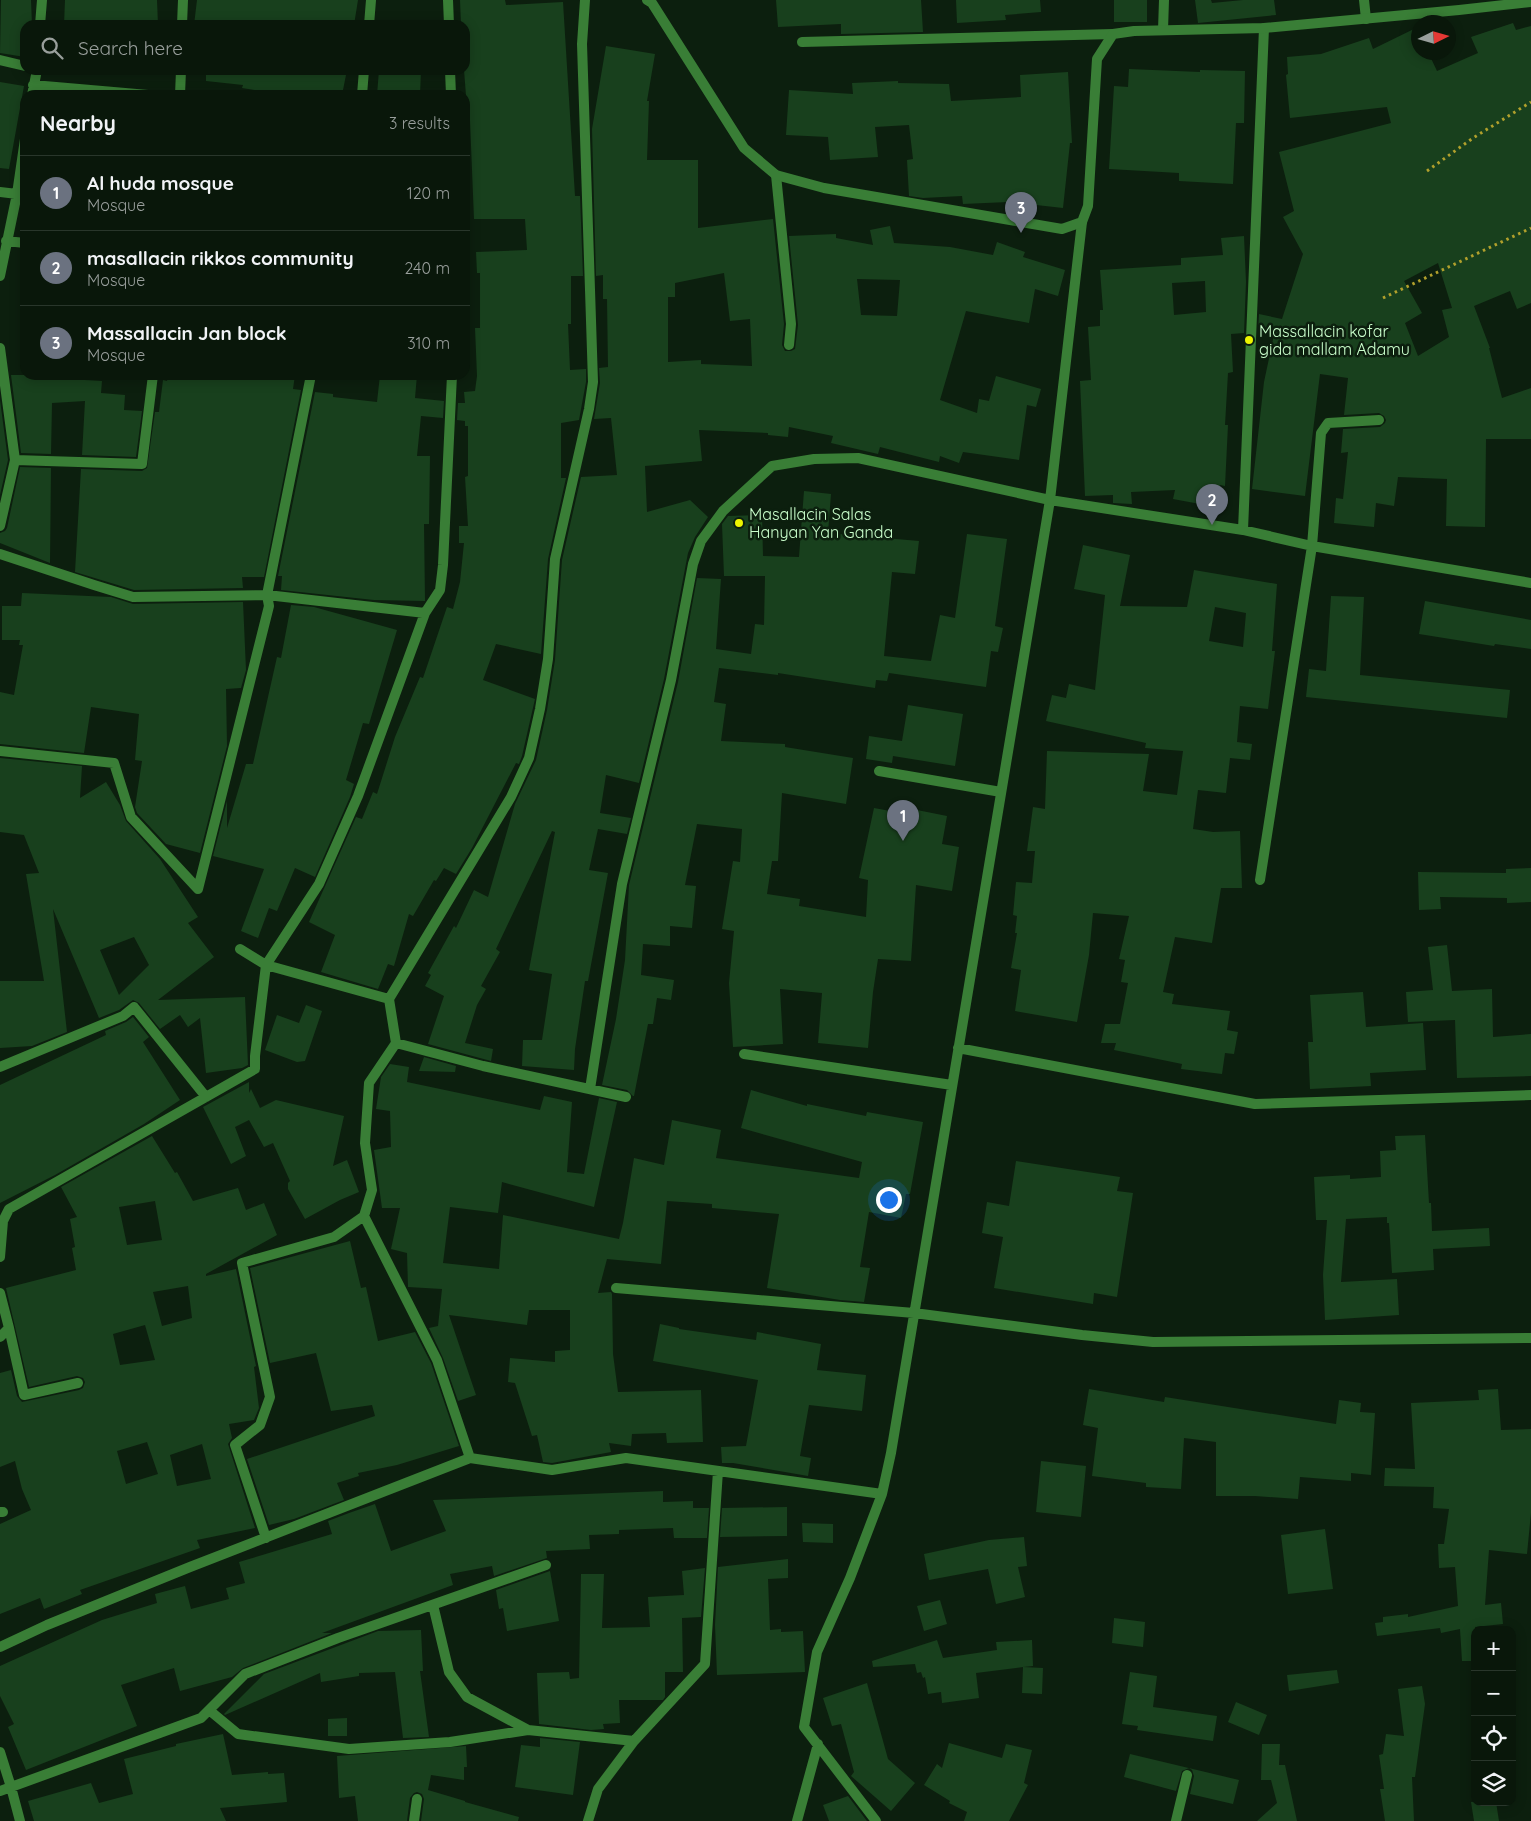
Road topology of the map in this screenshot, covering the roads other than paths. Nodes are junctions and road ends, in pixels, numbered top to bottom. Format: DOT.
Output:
graph roads {
  1 [pos="42,0"];
  2 [pos="183,0"];
  3 [pos="371,0"];
  4 [pos="448,0"];
  5 [pos="585,0"];
  6 [pos="647,0"];
  7 [pos="1164,0"];
  8 [pos="1364,0"];
  9 [pos="1531,2"];
  10 [pos="1366,19"];
  11 [pos="40,20"];
  12 [pos="182,20"];
  13 [pos="369,20"];
  14 [pos="449,20"];
  15 [pos="1264,28"];
  16 [pos="1163,30"];
  17 [pos="1113,34"];
  18 [pos="802,42"];
  19 [pos="0,60"];
  20 [pos="20,65"];
  21 [pos="36,75"];
  22 [pos="181,75"];
  23 [pos="364,75"];
  24 [pos="450,75"];
  25 [pos="32,90"];
  26 [pos="180,90"];
  27 [pos="362,90"];
  28 [pos="451,90"];
  29 [pos="20,173"];
  30 [pos="776,175"];
  31 [pos="0,192"];
  32 [pos="17,194"];
  33 [pos="1082,222"];
  34 [pos="6,241"];
  35 [pos="20,242"];
  36 [pos="0,276"];
  37 [pos="789,345"];
  38 [pos="0,348"];
  39 [pos="152,380"];
  40 [pos="310,380"];
  41 [pos="452,380"];
  42 [pos="1379,420"];
  43 [pos="15,460"];
  44 [pos="1050,500"];
  45 [pos="0,526"];
  46 [pos="1243,530"];
  47 [pos="1312,546"];
  48 [pos="0,554"];
  49 [pos="1531,583"];
  50 [pos="267,596"];
  51 [pos="425,614"];
  52 [pos="0,751"];
  53 [pos="879,771"];
  54 [pos="1001,792"];
  55 [pos="1260,880"];
  56 [pos="240,949"];
  57 [pos="266,965"];
  58 [pos="389,999"];
  59 [pos="396,1043"];
  60 [pos="958,1048"];
  61 [pos="744,1054"];
  62 [pos="0,1067"];
  63 [pos="952,1085"];
  64 [pos="590,1089"];
  65 [pos="1531,1095"];
  66 [pos="206,1097"];
  67 [pos="626,1097"];
  68 [pos="364,1216"];
  69 [pos="0,1257"];
  70 [pos="616,1288"];
  71 [pos="0,1293"];
  72 [pos="914,1313"];
  73 [pos="9,1328"];
  74 [pos="0,1337"];
  75 [pos="1531,1338"];
  76 [pos="78,1383"];
  77 [pos="470,1458"];
  78 [pos="718,1471"];
  79 [pos="882,1494"];
  80 [pos="266,1538"];
  81 [pos="546,1565"];
  82 [pos="433,1605"];
  83 [pos="0,1647"];
  84 [pos="209,1710"];
  85 [pos="528,1730"];
  86 [pos="634,1741"];
  87 [pos="818,1744"];
  88 [pos="0,1752"];
  89 [pos="1187,1776"];
  90 [pos="11,1787"];
  91 [pos="0,1791"];
  92 [pos="418,1799"];
  93 [pos="20,1821"];
  94 [pos="414,1821"];
  95 [pos="588,1821"];
  96 [pos="797,1821"];
  97 [pos="876,1821"];
  98 [pos="1176,1821"];
  1 -- 11 [label="street"];
  2 -- 12 [label="street"];
  3 -- 13 [label="street"];
  4 -- 14 [label="street"];
  5 -- 58 [label="street"];
  6 -- 30 [label="street"];
  7 -- 16 [label="street"];
  8 -- 10 [label="street"];
  9 -- 10 [label="street"];
  10 -- 15 [label="street"];
  15 -- 16 [label="street"];
  15 -- 46 [label="street"];
  16 -- 17 [label="street"];
  17 -- 18 [label="street"];
  17 -- 33 [label="street"];
  19 -- 20 [label="street"];
  21 -- 25 [label="street"];
  22 -- 26 [label="street"];
  23 -- 27 [label="street"];
  24 -- 28 [label="street"];
  29 -- 32 [label="street"];
  30 -- 33 [label="street"];
  30 -- 37 [label="street"];
  31 -- 32 [label="street"];
  32 -- 34 [label="street"];
  33 -- 44 [label="street"];
  34 -- 35 [label="street"];
  34 -- 36 [label="street"];
  38 -- 43 [label="street"];
  39 -- 43 [label="street"];
  40 -- 50 [label="street"];
  41 -- 51 [label="street"];
  42 -- 47 [label="street"];
  43 -- 45 [label="street"];
  44 -- 46 [label="street"];
  44 -- 54 [label="street"];
  44 -- 64 [label="street"];
  46 -- 47 [label="street"];
  47 -- 49 [label="street"];
  47 -- 55 [label="street"];
  48 -- 50 [label="street"];
  50 -- 51 [label="street"];
  50 -- 52 [label="street"];
  51 -- 57 [label="street"];
  53 -- 54 [label="street"];
  54 -- 60 [label="street"];
  56 -- 57 [label="street"];
  57 -- 58 [label="street"];
  57 -- 66 [label="street"];
  58 -- 59 [label="street"];
  59 -- 64 [label="street"];
  59 -- 68 [label="street"];
  60 -- 63 [label="street"];
  60 -- 65 [label="street"];
  61 -- 63 [label="street"];
  62 -- 66 [label="street"];
  63 -- 72 [label="street"];
  64 -- 67 [label="street"];
  66 -- 69 [label="street"];
  68 -- 77 [label="street"];
  68 -- 80 [label="street"];
  70 -- 72 [label="street"];
  71 -- 73 [label="street"];
  72 -- 75 [label="street"];
  72 -- 79 [label="street"];
  73 -- 74 [label="street"];
  73 -- 76 [label="street"];
  77 -- 78 [label="street"];
  77 -- 80 [label="street"];
  78 -- 79 [label="street"];
  78 -- 86 [label="street"];
  79 -- 87 [label="street"];
  80 -- 83 [label="street"];
  81 -- 82 [label="street"];
  82 -- 84 [label="street"];
  82 -- 85 [label="street"];
  84 -- 85 [label="street"];
  84 -- 90 [label="street"];
  85 -- 86 [label="street"];
  86 -- 95 [label="street"];
  87 -- 96 [label="street"];
  87 -- 97 [label="street"];
  88 -- 90 [label="street"];
  89 -- 98 [label="street"];
  90 -- 91 [label="street"];
  90 -- 93 [label="street"];
  92 -- 94 [label="street"];
}
